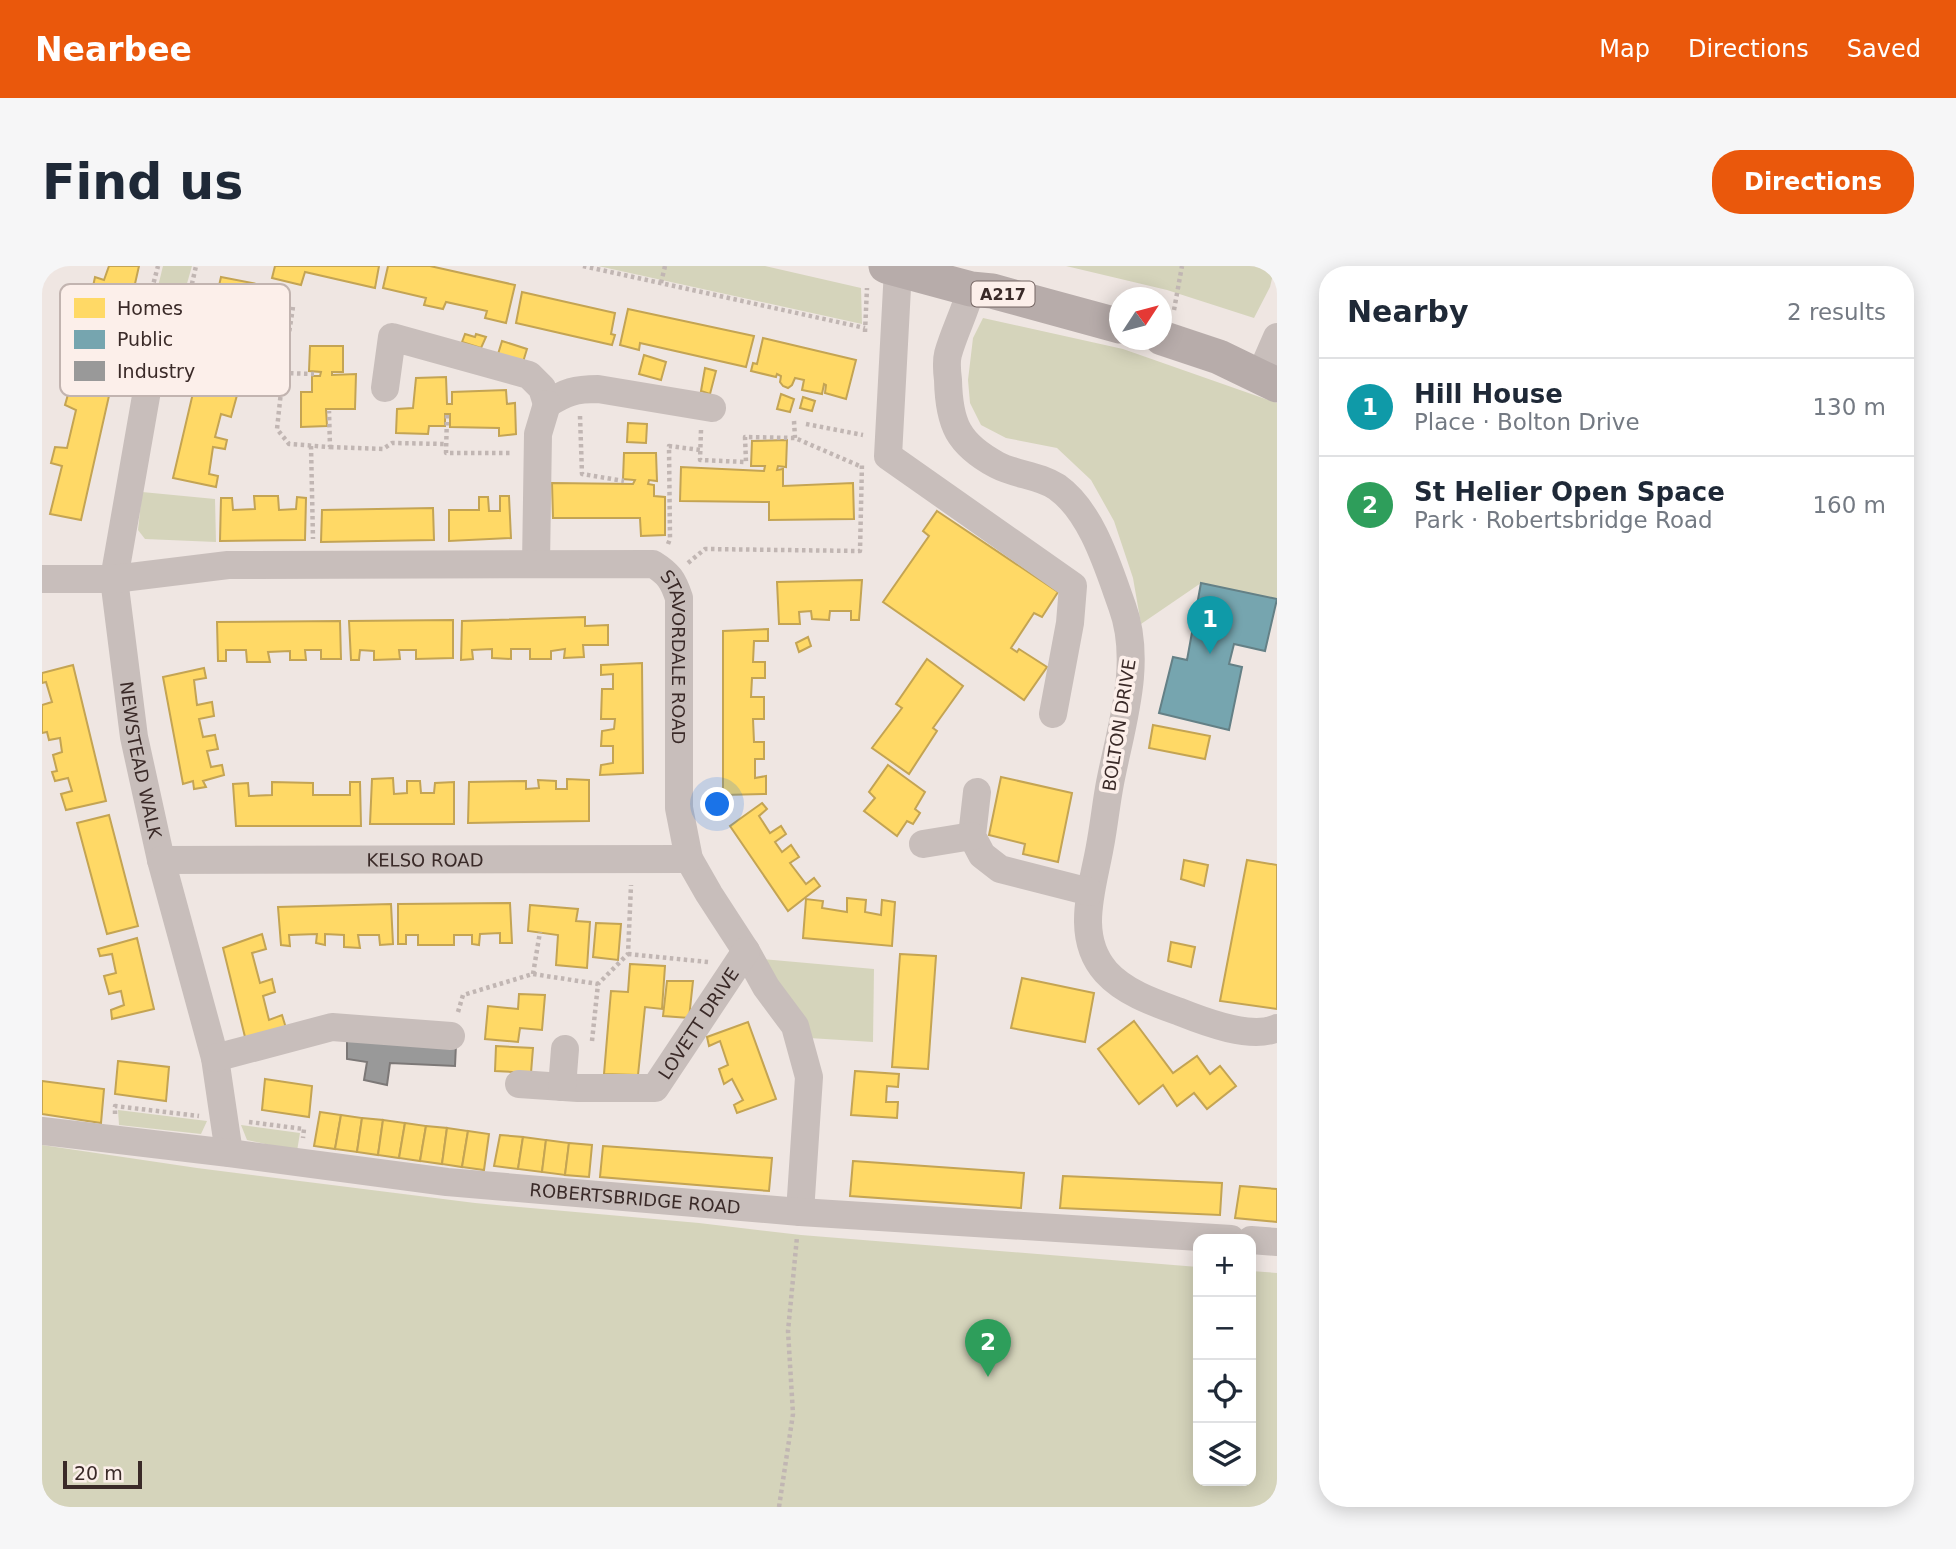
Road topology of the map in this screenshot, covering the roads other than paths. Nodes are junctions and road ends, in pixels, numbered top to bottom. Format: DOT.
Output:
graph roads {
  1 [pos="884,271"];
  2 [pos="971,289"];
  3 [pos="1109,323"];
  4 [pos="1173,326"];
  5 [pos="1277,337"];
  6 [pos="1268,380"];
  7 [pos="386,388"];
  8 [pos="152,396"];
  9 [pos="547,404"];
  10 [pos="708,407"];
  11 [pos="536,564"];
  12 [pos="42,579"];
  13 [pos="114,579"];
  14 [pos="1053,714"];
  15 [pos="977,792"];
  16 [pos="972,836"];
  17 [pos="923,844"];
  18 [pos="689,859"];
  19 [pos="160,860"];
  20 [pos="1090,892"];
  21 [pos="741,958"];
  22 [pos="1277,1028"];
  23 [pos="451,1036"];
  24 [pos="565,1049"];
  25 [pos="215,1058"];
  26 [pos="519,1084"];
  27 [pos="562,1087"];
  28 [pos="42,1131"];
  29 [pos="229,1153"];
  30 [pos="800,1212"];
  31 [pos="1193,1237"];
  32 [pos="1256,1240"];
  33 [pos="1277,1242"];
  1 -- 2 [label="main road, A217"];
  1 -- 14 [label="street"];
  2 -- 3 [label="main road, A217"];
  2 -- 20 [label="street, BOLTON DRIVE"];
  4 -- 6 [label="main road"];
  5 -- 6 [label="street"];
  7 -- 9 [label="street"];
  8 -- 13 [label="street, NEWSTEAD WALK"];
  9 -- 10 [label="street"];
  9 -- 11 [label="street"];
  11 -- 13 [label="street, STAVORDALE ROAD"];
  11 -- 18 [label="street, STAVORDALE ROAD"];
  12 -- 13 [label="street, STAVORDALE ROAD"];
  13 -- 19 [label="street, NEWSTEAD WALK"];
  15 -- 16 [label="street"];
  16 -- 17 [label="street"];
  16 -- 20 [label="street"];
  18 -- 19 [label="street, KELSO ROAD"];
  18 -- 21 [label="street, STAVORDALE ROAD"];
  19 -- 25 [label="street, NEWSTEAD WALK"];
  20 -- 22 [label="street, BOLTON DRIVE"];
  21 -- 27 [label="street, LOVETT DRIVE"];
  21 -- 30 [label="street, STAVORDALE ROAD"];
  23 -- 25 [label="street"];
  24 -- 27 [label="street"];
  25 -- 29 [label="street, NEWSTEAD WALK"];
  26 -- 27 [label="street, LOVETT DRIVE"];
  28 -- 29 [label="street, ROBERTSBRIDGE ROAD"];
  29 -- 30 [label="street, ROBERTSBRIDGE ROAD"];
  30 -- 31 [label="street, ROBERTSBRIDGE ROAD"];
  32 -- 33 [label="street"];
}
